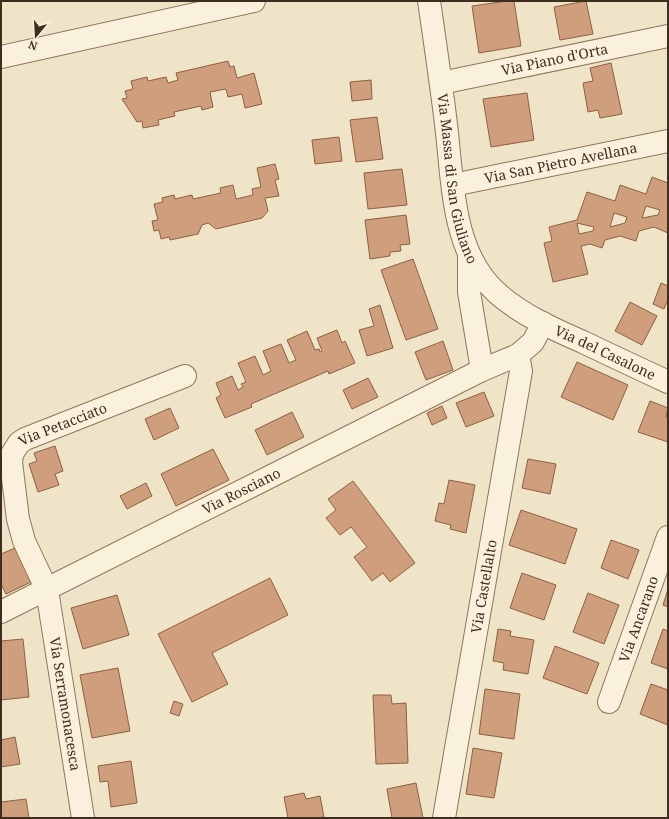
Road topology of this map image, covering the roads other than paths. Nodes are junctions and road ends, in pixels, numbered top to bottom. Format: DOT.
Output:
graph roads {
  1 [pos="254,1"];
  2 [pos="428,1"];
  3 [pos="668,36"];
  4 [pos="1,57"];
  5 [pos="440,83"];
  6 [pos="668,141"];
  7 [pos="453,184"];
  8 [pos="469,253"];
  9 [pos="543,324"];
  10 [pos="518,355"];
  11 [pos="482,370"];
  12 [pos="185,376"];
  13 [pos="668,382"];
  14 [pos="668,537"];
  15 [pos="47,590"];
  16 [pos="1,612"];
  17 [pos="610,702"];
  18 [pos="83,818"];
  19 [pos="444,818"];
  1 -- 4 [label="street"];
  2 -- 5 [label="street, Via Massa di San Giuliano"];
  3 -- 5 [label="street, Via Piano d'Orta"];
  5 -- 7 [label="street, Via Massa di San Giuliano"];
  6 -- 7 [label="street, Via San Pietro Avellana"];
  7 -- 8 [label="street, Via Massa di San Giuliano"];
  8 -- 9 [label="street, Via Massa di San Giuliano"];
  8 -- 11 [label="street"];
  9 -- 10 [label="street, Via Rosciano"];
  9 -- 13 [label="street, Via del Casalone"];
  10 -- 11 [label="street, Via Rosciano"];
  10 -- 19 [label="street, Via Castellalto"];
  11 -- 15 [label="street, Via Rosciano"];
  12 -- 15 [label="street, Via Petacciato"];
  14 -- 17 [label="street, Via Ancarano"];
  15 -- 16 [label="street, Via Rosciano"];
  15 -- 18 [label="street, Via Serramonacesca"];
}
